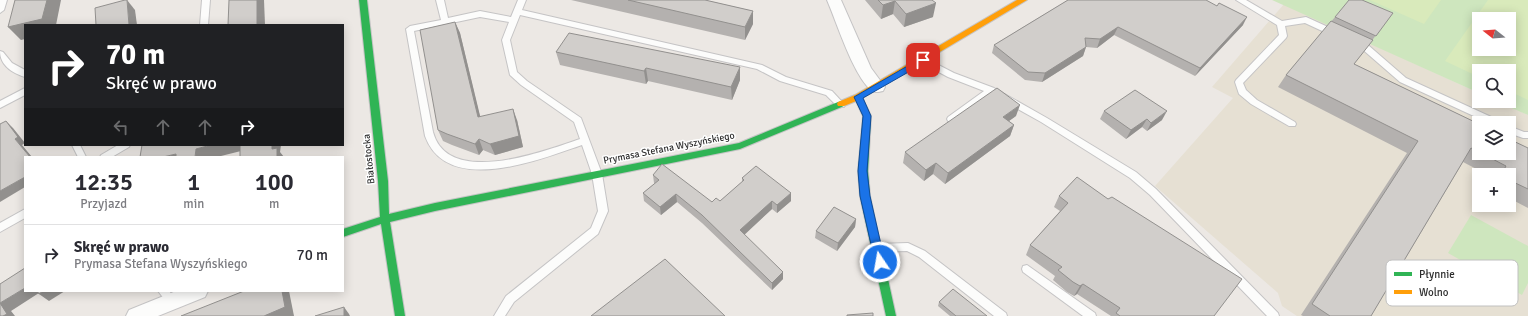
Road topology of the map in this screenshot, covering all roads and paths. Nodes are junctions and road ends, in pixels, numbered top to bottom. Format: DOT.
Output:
graph roads {
  1 [pos="3,0"];
  2 [pos="206,0"];
  3 [pos="363,0"];
  4 [pos="440,0"];
  5 [pos="522,0"];
  6 [pos="834,0"];
  7 [pos="1023,0"];
  8 [pos="1240,0"];
  9 [pos="0,10"];
  10 [pos="516,16"];
  11 [pos="445,22"];
  12 [pos="204,24"];
  13 [pos="1281,24"];
  14 [pos="0,54"];
  15 [pos="923,60"];
  16 [pos="24,73"];
  17 [pos="877,86"];
  18 [pos="991,90"];
  19 [pos="24,92"];
  20 [pos="858,97"];
  21 [pos="0,105"];
  22 [pos="841,105"];
  23 [pos="1482,116"];
  24 [pos="951,119"];
  25 [pos="1292,124"];
  26 [pos="1516,132"];
  27 [pos="1528,135"];
  28 [pos="585,141"];
  29 [pos="76,146"];
  30 [pos="124,146"];
  31 [pos="82,156"];
  32 [pos="106,156"];
  33 [pos="597,174"];
  34 [pos="24,214"];
  35 [pos="385,219"];
  36 [pos="0,228"];
  37 [pos="344,233"];
  38 [pos="877,248"];
  39 [pos="1027,269"];
  40 [pos="192,292"];
  41 [pos="168,296"];
  42 [pos="136,316"];
  43 [pos="400,316"];
  44 [pos="499,316"];
  45 [pos="891,316"];
  46 [pos="1002,316"];
  47 [pos="1091,316"];
  48 [pos="1274,316"];
  1 -- 9 [label="lane"];
  2 -- 12 [label="lane"];
  3 -- 35 [label="street, Białostocka"];
  4 -- 11 [label="lane"];
  5 -- 10 [label="lane"];
  6 -- 17 [label="street"];
  7 -- 15 [label="street, Prymasa Stefana Wyszyńskiego"];
  8 -- 13 [label="lane"];
  10 -- 11 [label="lane"];
  10 -- 22 [label="lane"];
  10 -- 28 [label="lane"];
  11 -- 28 [label="lane"];
  13 -- 23 [label="lane"];
  13 -- 25 [label="lane"];
  14 -- 16 [label="lane"];
  15 -- 17 [label="street, Prymasa Stefana Wyszyńskiego"];
  15 -- 18 [label="lane"];
  17 -- 20 [label="street, Prymasa Stefana Wyszyńskiego"];
  18 -- 24 [label="lane"];
  18 -- 48 [label="lane"];
  19 -- 21 [label="lane"];
  20 -- 22 [label="street, Prymasa Stefana Wyszyńskiego"];
  20 -- 38 [label="street"];
  22 -- 33 [label="street, Prymasa Stefana Wyszyńskiego"];
  26 -- 27 [label="lane"];
  28 -- 33 [label="lane"];
  29 -- 31 [label="lane"];
  30 -- 32 [label="lane"];
  33 -- 35 [label="street, Prymasa Stefana Wyszyńskiego"];
  33 -- 44 [label="lane"];
  34 -- 36 [label="lane"];
  35 -- 37 [label="street, Prymasa Stefana Wyszyńskiego"];
  35 -- 43 [label="street, Białostocka"];
  38 -- 45 [label="street"];
  38 -- 46 [label="lane"];
  39 -- 47 [label="lane"];
  40 -- 41 [label="street"];
  41 -- 42 [label="street"];
}
